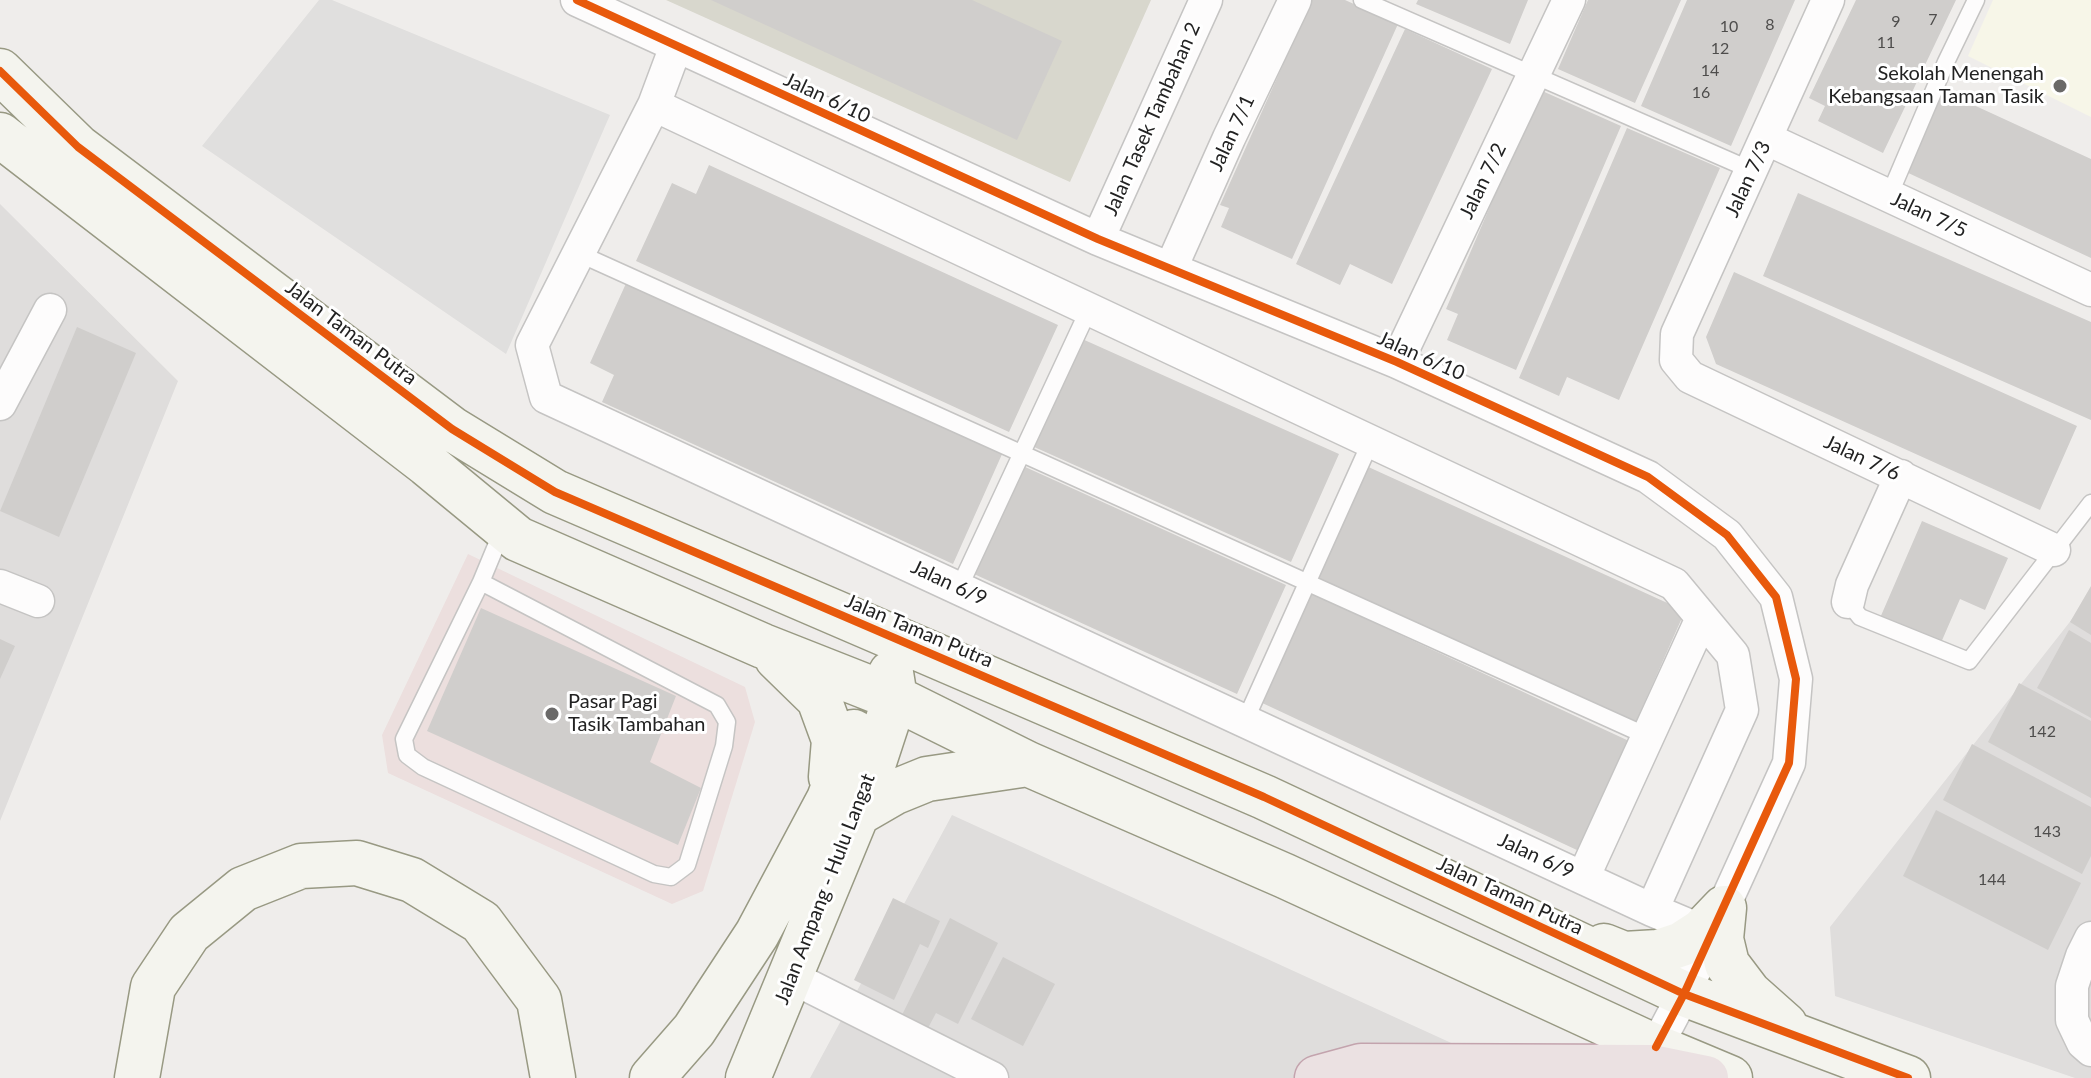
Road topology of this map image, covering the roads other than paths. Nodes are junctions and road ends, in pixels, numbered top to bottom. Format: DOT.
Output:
graph roads {
  1 [pos="577,0"];
  2 [pos="1206,0"];
  3 [pos="1295,0"];
  4 [pos="1362,0"];
  5 [pos="1569,0"];
  6 [pos="1828,0"];
  7 [pos="1976,0"];
  8 [pos="676,46"];
  9 [pos="0,71"];
  10 [pos="1533,75"];
  11 [pos="654,105"];
  12 [pos="0,135"];
  13 [pos="1767,139"];
  14 [pos="1751,170"];
  15 [pos="1889,196"];
  16 [pos="1098,239"];
  17 [pos="580,254"];
  18 [pos="1171,268"];
  19 [pos="2091,290"];
  20 [pos="1089,309"];
  21 [pos="50,310"];
  22 [pos="1676,360"];
  23 [pos="1397,362"];
  24 [pos="0,404"];
  25 [pos="1371,441"];
  26 [pos="1022,453"];
  27 [pos="1901,476"];
  28 [pos="555,492"];
  29 [pos="2091,503"];
  30 [pos="503,527"];
  31 [pos="2054,550"];
  32 [pos="481,582"];
  33 [pos="1307,583"];
  34 [pos="0,586"];
  35 [pos="959,588"];
  36 [pos="38,601"];
  37 [pos="1848,602"];
  38 [pos="1702,618"];
  39 [pos="763,646"];
  40 [pos="887,687"];
  41 [pos="1245,721"];
  42 [pos="1647,736"];
  43 [pos="1028,764"];
  44 [pos="1264,797"];
  45 [pos="843,806"];
  46 [pos="1583,878"];
  47 [pos="1478,899"];
  48 [pos="1652,910"];
  49 [pos="1713,920"];
  50 [pos="2091,938"];
  51 [pos="791,977"];
  52 [pos="1684,994"];
  53 [pos="1805,1041"];
  54 [pos="1656,1047"];
  55 [pos="2091,1050"];
  56 [pos="137,1078"];
  57 [pos="553,1078"];
  58 [pos="652,1078"];
  59 [pos="748,1078"];
  60 [pos="992,1078"];
  61 [pos="1317,1078"];
  62 [pos="1706,1078"];
  63 [pos="1730,1078"];
  64 [pos="1908,1078"];
  1 -- 8 [label="street, Jalan 6/10"];
  2 -- 16 [label="street, Jalan Tasek Tambahan 2"];
  3 -- 18 [label="street, Jalan 7/1"];
  4 -- 10 [label="lane"];
  5 -- 10 [label="street, Jalan 7/2"];
  6 -- 13 [label="street, Jalan 7/3"];
  7 -- 15 [label="lane"];
  8 -- 11 [label="street, Jalan 6/9"];
  8 -- 16 [label="street, Jalan 6/10"];
  9 -- 28 [label="street, Jalan Taman Putra"];
  10 -- 14 [label="lane"];
  10 -- 23 [label="street, Jalan 7/2"];
  11 -- 17 [label="street, Jalan 6/9"];
  11 -- 20 [label="street"];
  12 -- 30 [label="street"];
  13 -- 14 [label="street, Jalan 7/3"];
  13 -- 15 [label="street, Jalan 7/5"];
  14 -- 22 [label="street, Jalan 7/3"];
  15 -- 19 [label="street, Jalan 7/5"];
  16 -- 18 [label="street, Jalan 6/10"];
  17 -- 26 [label="lane"];
  17 -- 35 [label="street, Jalan 6/9"];
  18 -- 23 [label="street, Jalan 6/10"];
  20 -- 25 [label="street"];
  20 -- 26 [label="lane"];
  21 -- 24 [label="street"];
  22 -- 27 [label="street, Jalan 7/6"];
  23 -- 49 [label="street, Jalan 6/10"];
  25 -- 33 [label="lane"];
  25 -- 38 [label="street"];
  26 -- 33 [label="lane"];
  26 -- 35 [label="lane"];
  27 -- 31 [label="street, Jalan 7/6"];
  27 -- 37 [label="street"];
  28 -- 40 [label="street"];
  28 -- 44 [label="street, Jalan Taman Putra"];
  29 -- 31 [label="lane"];
  30 -- 32 [label="lane"];
  30 -- 39 [label="street"];
  31 -- 37 [label="lane"];
  32 -- 32 [label="lane"];
  33 -- 41 [label="lane"];
  33 -- 42 [label="lane"];
  34 -- 36 [label="street"];
  35 -- 41 [label="street, Jalan 6/9"];
  38 -- 42 [label="street"];
  38 -- 48 [label="street"];
  39 -- 40 [label="street"];
  39 -- 45 [label="street"];
  40 -- 43 [label="street"];
  40 -- 44 [label="street"];
  40 -- 45 [label="street, Jalan Ampang - Hulu Langat"];
  41 -- 46 [label="street, Jalan 6/9"];
  42 -- 46 [label="street"];
  43 -- 45 [label="street"];
  43 -- 54 [label="street"];
  44 -- 47 [label="street, Jalan Taman Putra"];
  45 -- 51 [label="street, Jalan Ampang - Hulu Langat"];
  45 -- 58 [label="street, Jalan Ampang - Hulu Langat"];
  46 -- 48 [label="street, Jalan 6/9"];
  47 -- 49 [label="street"];
  47 -- 52 [label="street, Jalan Taman Putra"];
  48 -- 49 [label="street, Jalan 6/9"];
  49 -- 52 [label="street, Jalan 6/10"];
  49 -- 53 [label="street"];
  50 -- 55 [label="street"];
  51 -- 59 [label="street, Jalan Ampang - Hulu Langat"];
  51 -- 60 [label="street"];
  52 -- 53 [label="street, Jalan Taman Putra"];
  52 -- 54 [label="street, Jalan 6/10"];
  53 -- 64 [label="street, Jalan Taman Putra"];
  54 -- 63 [label="street"];
  56 -- 57 [label="street"];
  61 -- 62 [label="highway"];
}
